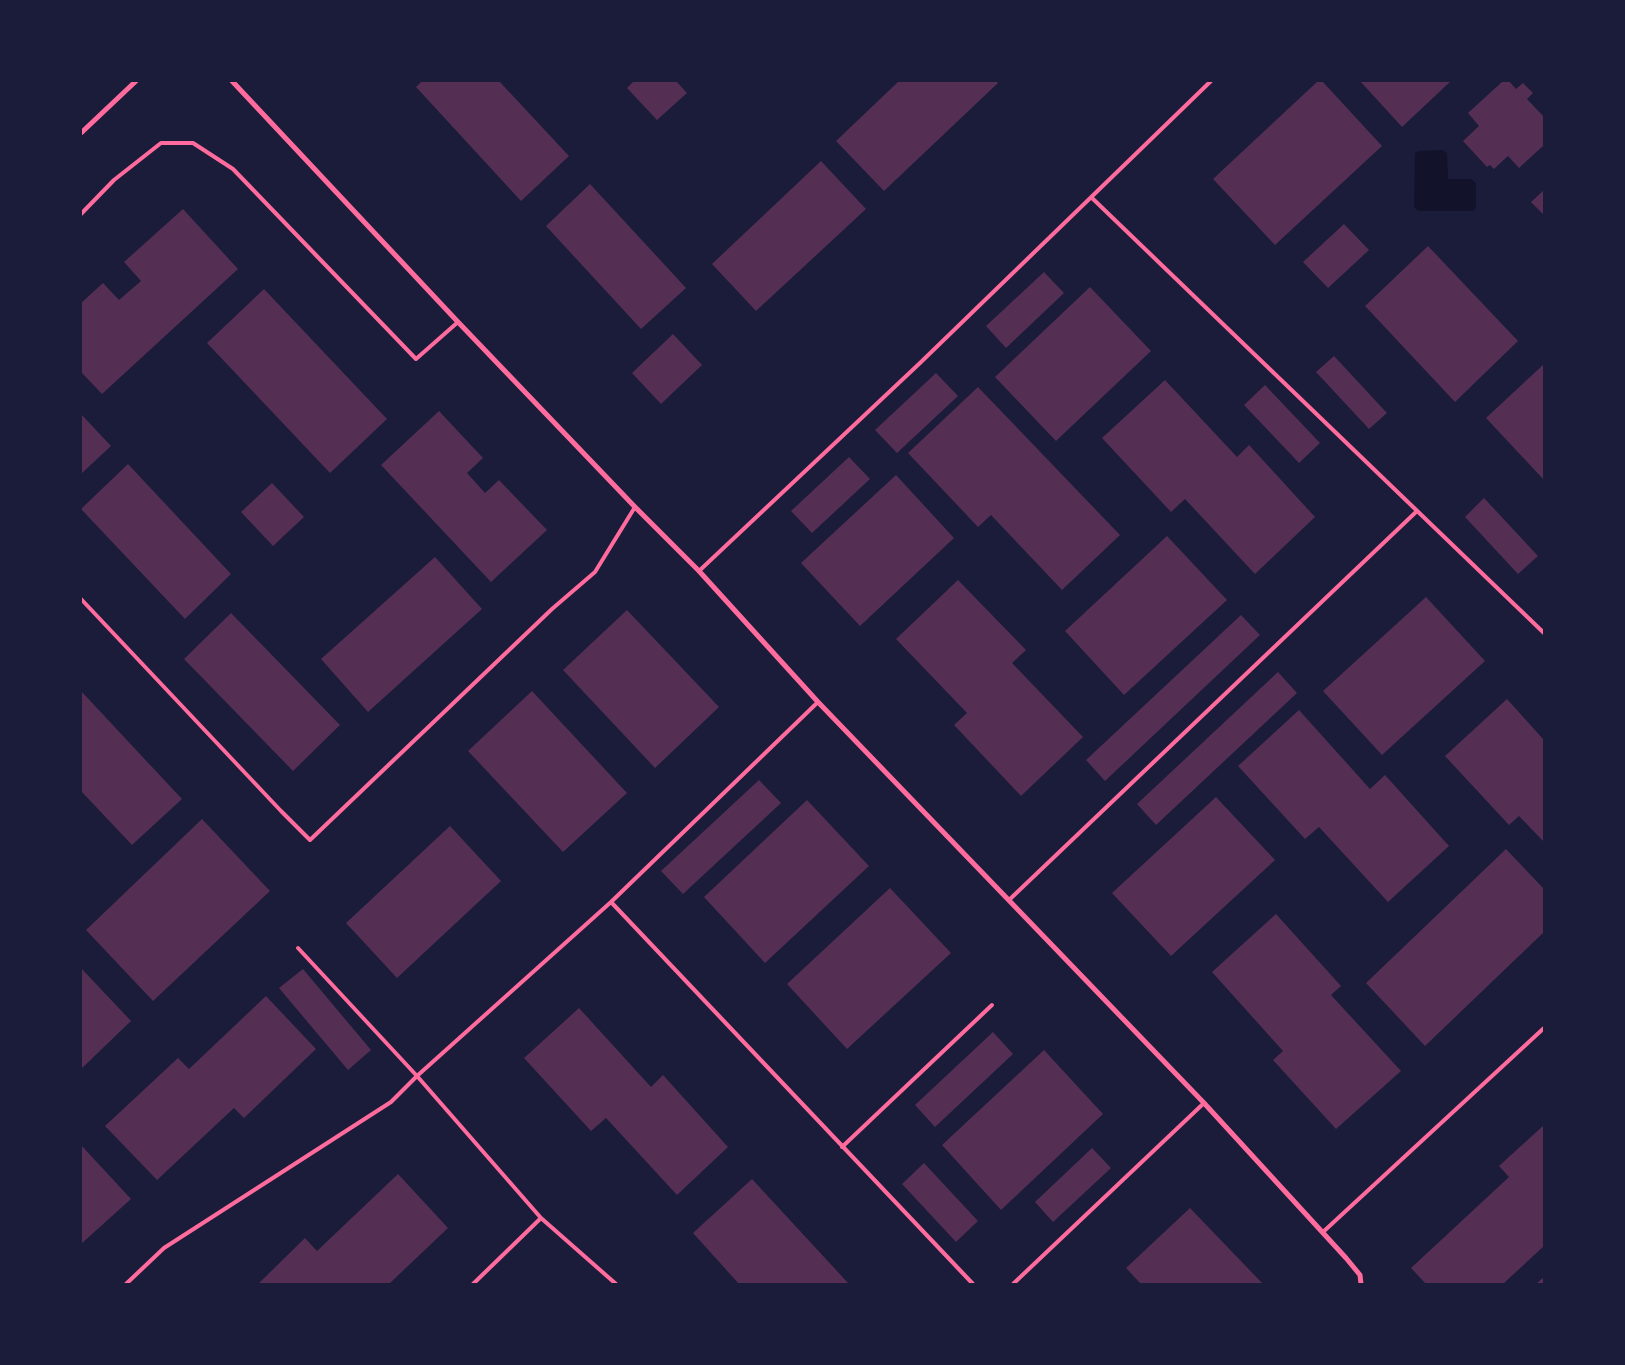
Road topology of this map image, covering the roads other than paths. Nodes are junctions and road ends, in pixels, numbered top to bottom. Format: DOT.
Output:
graph roads {
  1 [pos="136,81"];
  2 [pos="232,81"];
  3 [pos="1211,81"];
  4 [pos="81,133"];
  5 [pos="1092,198"];
  6 [pos="81,214"];
  7 [pos="458,322"];
  8 [pos="635,507"];
  9 [pos="1417,511"];
  10 [pos="699,571"];
  11 [pos="81,599"];
  12 [pos="1544,633"];
  13 [pos="818,702"];
  14 [pos="1009,900"];
  15 [pos="610,902"];
  16 [pos="298,948"];
  17 [pos="992,1005"];
  18 [pos="1544,1028"];
  19 [pos="417,1076"];
  20 [pos="1204,1103"];
  21 [pos="842,1146"];
  22 [pos="542,1218"];
  23 [pos="1322,1232"];
  24 [pos="126,1284"];
  25 [pos="473,1284"];
  26 [pos="616,1284"];
  27 [pos="973,1284"];
  28 [pos="1013,1284"];
  29 [pos="1361,1284"];
  1 -- 4 [label="street"];
  2 -- 7 [label="street"];
  3 -- 5 [label="lane"];
  5 -- 9 [label="lane"];
  5 -- 10 [label="lane"];
  6 -- 7 [label="lane"];
  7 -- 8 [label="street"];
  8 -- 10 [label="street"];
  8 -- 11 [label="lane"];
  9 -- 12 [label="lane"];
  9 -- 14 [label="lane"];
  10 -- 13 [label="street"];
  13 -- 14 [label="street"];
  13 -- 15 [label="lane"];
  14 -- 20 [label="street"];
  15 -- 19 [label="lane"];
  15 -- 21 [label="lane"];
  16 -- 19 [label="lane"];
  17 -- 21 [label="lane"];
  18 -- 23 [label="lane"];
  19 -- 22 [label="lane"];
  19 -- 24 [label="lane"];
  20 -- 23 [label="street"];
  20 -- 28 [label="lane"];
  21 -- 27 [label="lane"];
  22 -- 25 [label="lane"];
  22 -- 26 [label="lane"];
  23 -- 29 [label="street"];
}
